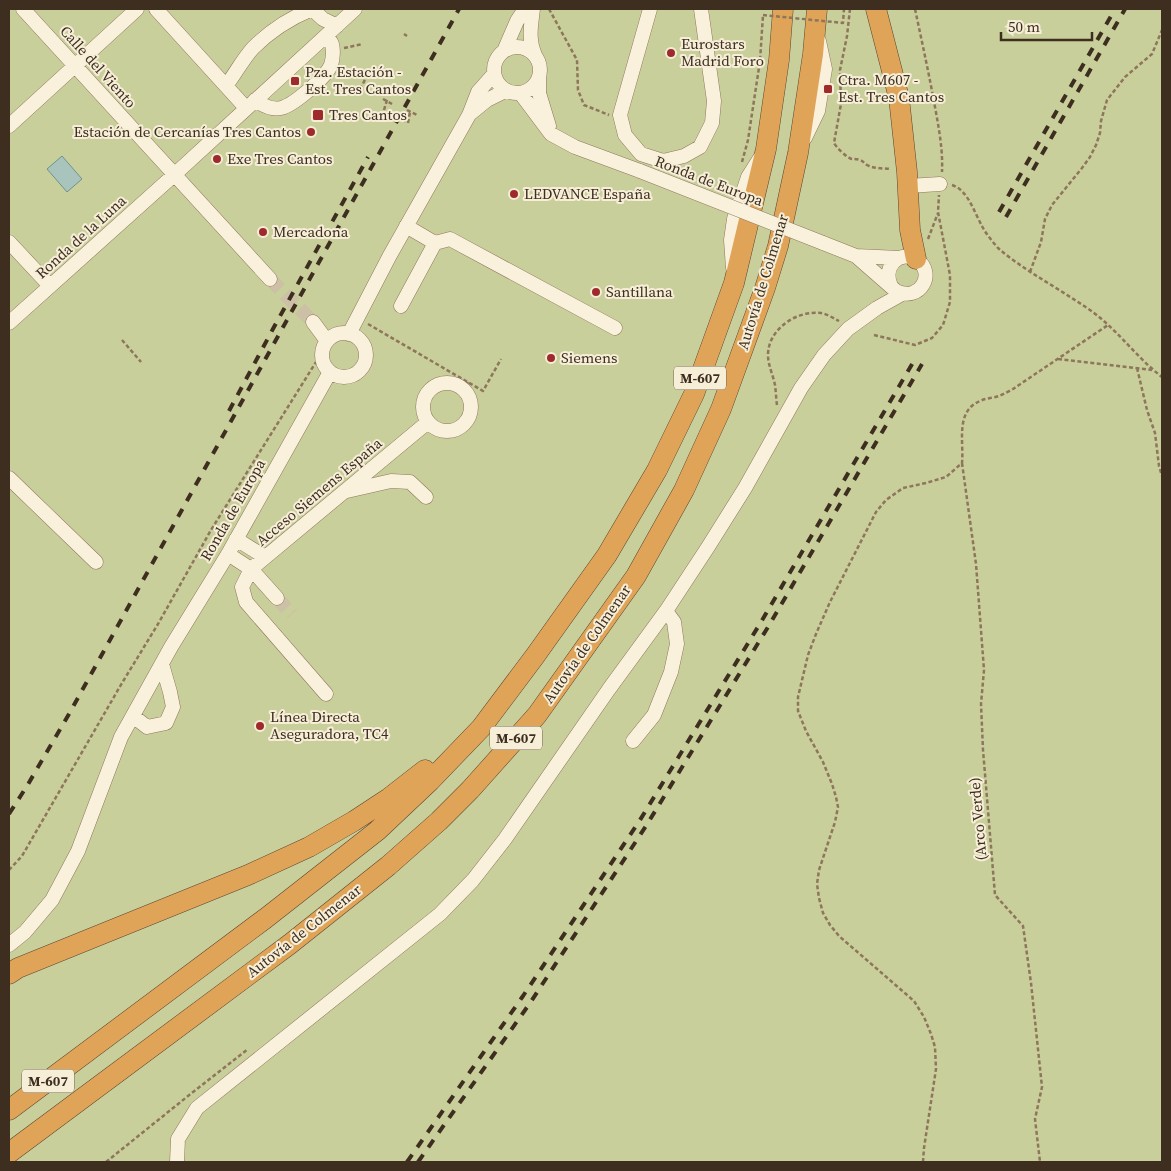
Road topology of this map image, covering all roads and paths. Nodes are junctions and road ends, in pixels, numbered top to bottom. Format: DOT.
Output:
graph roads {
  1 [pos="23,9"];
  2 [pos="137,9"];
  3 [pos="156,9"];
  4 [pos="355,9"];
  5 [pos="525,9"];
  6 [pos="533,9"];
  7 [pos="549,9"];
  8 [pos="650,9"];
  9 [pos="700,9"];
  10 [pos="783,9"];
  11 [pos="844,9"];
  12 [pos="850,9"];
  13 [pos="876,9"];
  14 [pos="915,9"];
  15 [pos="816,18"];
  16 [pos="337,26"];
  17 [pos="1162,30"];
  18 [pos="326,36"];
  19 [pos="363,44"];
  20 [pos="333,50"];
  21 [pos="504,51"];
  22 [pos="535,55"];
  23 [pos="75,66"];
  24 [pos="368,74"];
  25 [pos="494,74"];
  26 [pos="539,78"];
  27 [pos="226,86"];
  28 [pos="505,91"];
  29 [pos="521,94"];
  30 [pos="357,95"];
  31 [pos="383,99"];
  32 [pos="386,100"];
  33 [pos="251,104"];
  34 [pos="392,104"];
  35 [pos="383,109"];
  36 [pos="417,115"];
  37 [pos="469,115"];
  38 [pos="621,120"];
  39 [pos="406,122"];
  40 [pos="9,126"];
  41 [pos="552,134"];
  42 [pos="740,168"];
  43 [pos="174,174"];
  44 [pos="908,179"];
  45 [pos="940,184"];
  46 [pos="938,212"];
  47 [pos="406,226"];
  48 [pos="9,242"];
  49 [pos="435,243"];
  50 [pos="856,256"];
  51 [pos="907,259"];
  52 [pos="1030,272"];
  53 [pos="270,279"];
  54 [pos="50,286"];
  55 [pos="896,290"];
  56 [pos="401,306"];
  57 [pos="363,307"];
  58 [pos="313,322"];
  59 [pos="9,323"];
  60 [pos="1108,325"];
  61 [pos="616,328"];
  62 [pos="349,334"];
  63 [pos="874,335"];
  64 [pos="122,340"];
  65 [pos="327,342"];
  66 [pos="501,359"];
  67 [pos="1056,359"];
  68 [pos="141,362"];
  69 [pos="316,362"];
  70 [pos="1137,368"];
  71 [pos="1153,370"];
  72 [pos="330,372"];
  73 [pos="1162,377"];
  74 [pos="466,385"];
  75 [pos="428,422"];
  76 [pos="962,463"];
  77 [pos="1162,476"];
  78 [pos="9,478"];
  79 [pos="343,492"];
  80 [pos="426,497"];
  81 [pos="236,539"];
  82 [pos="228,554"];
  83 [pos="265,557"];
  84 [pos="96,562"];
  85 [pos="251,569"];
  86 [pos="277,598"];
  87 [pos="666,611"];
  88 [pos="162,664"];
  89 [pos="515,684"];
  90 [pos="150,685"];
  91 [pos="170,692"];
  92 [pos="326,694"];
  93 [pos="133,716"];
  94 [pos="633,741"];
  95 [pos="9,870"];
  96 [pos="9,945"];
  97 [pos="9,974"];
  98 [pos="9,1110"];
  99 [pos="9,1153"];
  100 [pos="177,1162"];
  101 [pos="923,1162"];
  102 [pos="1040,1162"];
  1 -- 23 [label="street, Calle del Viento"];
  2 -- 23 [label="street"];
  3 -- 27 [label="street"];
  4 -- 16 [label="street, Ronda de la Luna"];
  5 -- 21 [label="street"];
  6 -- 22 [label="street"];
  7 -- 38 [label="path"];
  8 -- 38 [label="street"];
  9 -- 38 [label="street"];
  10 -- 89 [label="highway, Autovía de Colmenar / M-607"];
  11 -- 42 [label="path, bridge"];
  12 -- 44 [label="path"];
  13 -- 44 [label="highway"];
  14 -- 45 [label="path"];
  15 -- 99 [label="highway, Autovía de Colmenar / M-607"];
  16 -- 18 [label="street, Ronda de la Luna"];
  16 -- 27 [label="street"];
  17 -- 52 [label="path"];
  18 -- 20 [label="street"];
  18 -- 33 [label="street, Ronda de la Luna"];
  19 -- 20 [label="path"];
  20 -- 33 [label="street"];
  21 -- 22 [label="street"];
  21 -- 25 [label="street"];
  22 -- 26 [label="street"];
  23 -- 40 [label="street"];
  23 -- 43 [label="street, Calle del Viento"];
  24 -- 30 [label="path"];
  25 -- 28 [label="street"];
  25 -- 37 [label="street"];
  26 -- 29 [label="street"];
  26 -- 41 [label="street"];
  27 -- 33 [label="street"];
  28 -- 29 [label="street"];
  28 -- 37 [label="street"];
  29 -- 41 [label="street, Ronda de Europa"];
  31 -- 32 [label="path"];
  32 -- 34 [label="path"];
  32 -- 35 [label="path"];
  33 -- 43 [label="street, Ronda de la Luna"];
  36 -- 39 [label="path"];
  37 -- 47 [label="street"];
  41 -- 50 [label="street, Ronda de Europa, bridge"];
  43 -- 53 [label="street, Calle del Viento"];
  43 -- 54 [label="street, Ronda de la Luna"];
  44 -- 45 [label="street"];
  44 -- 51 [label="highway"];
  45 -- 52 [label="path"];
  46 -- 63 [label="path"];
  47 -- 49 [label="street"];
  47 -- 57 [label="street"];
  48 -- 54 [label="street"];
  49 -- 56 [label="street"];
  49 -- 61 [label="street"];
  50 -- 51 [label="street, Ronda de Europa"];
  50 -- 55 [label="street, Ronda de Europa"];
  51 -- 55 [label="street"];
  51 -- 55 [label="street"];
  52 -- 60 [label="path"];
  54 -- 59 [label="street, Ronda de la Luna"];
  55 -- 87 [label="street"];
  57 -- 62 [label="street"];
  57 -- 74 [label="path"];
  58 -- 65 [label="street"];
  60 -- 67 [label="path, (Arco Verde)"];
  60 -- 71 [label="path"];
  62 -- 65 [label="street"];
  62 -- 72 [label="street"];
  64 -- 68 [label="path"];
  65 -- 72 [label="street"];
  66 -- 74 [label="path"];
  67 -- 70 [label="path"];
  67 -- 76 [label="path, (Arco Verde)"];
  69 -- 95 [label="path"];
  70 -- 71 [label="path"];
  70 -- 77 [label="path"];
  71 -- 73 [label="path"];
  72 -- 81 [label="street, Ronda de Europa"];
  74 -- 75 [label="street"];
  74 -- 75 [label="street"];
  75 -- 79 [label="street, Acceso Siemens España"];
  76 -- 101 [label="path"];
  76 -- 102 [label="path, (Arco Verde)"];
  78 -- 84 [label="street"];
  79 -- 80 [label="street"];
  79 -- 83 [label="street, Acceso Siemens España"];
  81 -- 82 [label="street, Ronda de Europa"];
  81 -- 83 [label="street"];
  82 -- 85 [label="street"];
  82 -- 88 [label="street, Ronda de Europa"];
  83 -- 85 [label="street, Acceso Siemens España"];
  85 -- 86 [label="street"];
  85 -- 92 [label="street"];
  87 -- 94 [label="street"];
  87 -- 100 [label="street"];
  88 -- 90 [label="street, Ronda de Europa"];
  88 -- 91 [label="street"];
  89 -- 97 [label="highway"];
  89 -- 98 [label="highway, Autovía de Colmenar / M-607"];
  90 -- 91 [label="street"];
  90 -- 93 [label="street, Ronda de Europa"];
  91 -- 93 [label="street"];
  93 -- 96 [label="street, Ronda de Europa"];
}
